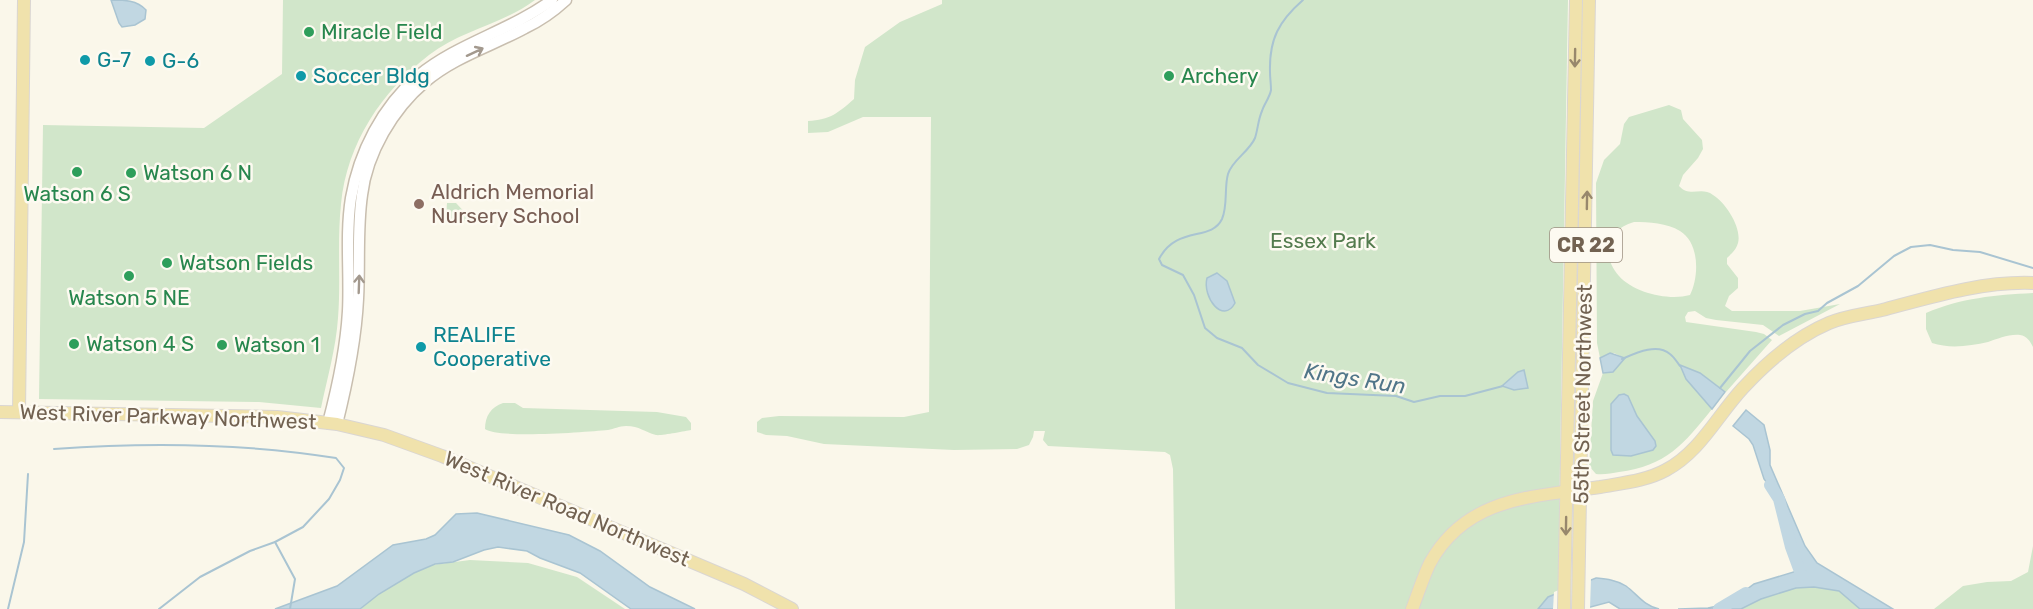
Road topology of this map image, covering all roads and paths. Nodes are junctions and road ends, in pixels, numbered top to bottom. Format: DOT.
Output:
graph roads {
  1 [pos="24,0"];
  2 [pos="552,0"];
  3 [pos="566,0"];
  4 [pos="1576,0"];
  5 [pos="1589,0"];
  6 [pos="2033,283"];
  7 [pos="0,412"];
  8 [pos="19,412"];
  9 [pos="332,424"];
  10 [pos="1581,489"];
  11 [pos="1566,491"];
  12 [pos="792,609"];
  13 [pos="1412,609"];
  14 [pos="1564,609"];
  15 [pos="1578,609"];
  1 -- 8 [label="main road"];
  2 -- 9 [label="street"];
  9 -- 3 [label="street, one-way"];
  4 -- 11 [label="main road, 55th Street Northwest / CR 22, one-way"];
  10 -- 5 [label="main road, 55th Street Northwest / CR 22, one-way"];
  6 -- 10 [label="main road"];
  7 -- 8 [label="main road, West River Parkway Northwest"];
  8 -- 9 [label="main road, West River Parkway Northwest"];
  9 -- 12 [label="main road, West River Road Northwest"];
  10 -- 11 [label="main road"];
  10 -- 15 [label="main road, 55th Street Northwest / CR 22"];
  11 -- 13 [label="main road"];
  11 -- 14 [label="main road, 55th Street Northwest / CR 22, one-way"];
}
